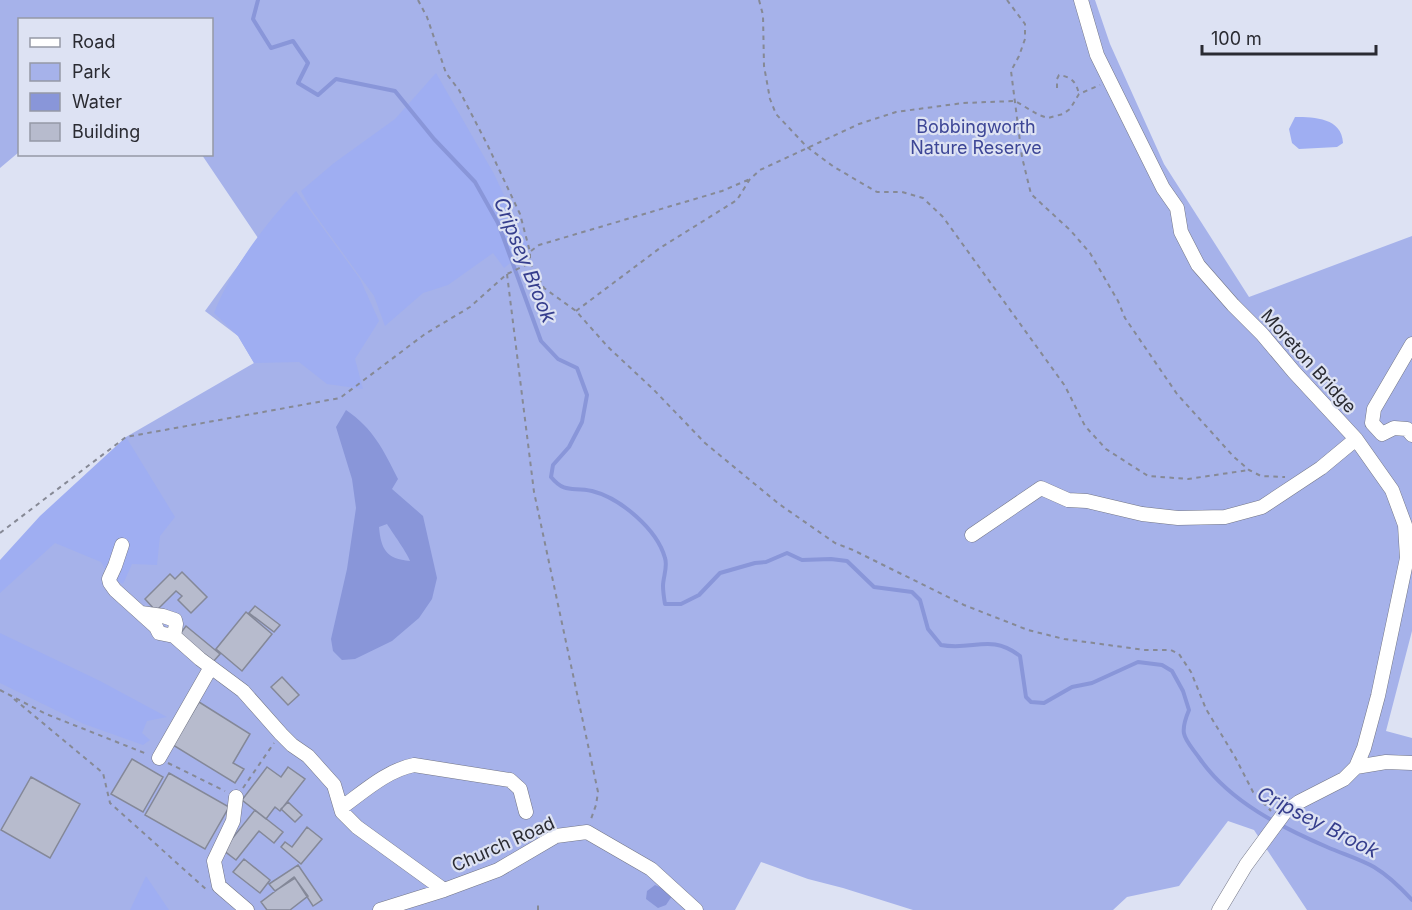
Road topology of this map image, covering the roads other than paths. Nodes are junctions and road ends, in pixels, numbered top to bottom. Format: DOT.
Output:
graph roads {
  1 [pos="1081,0"];
  2 [pos="1412,344"];
  3 [pos="1412,435"];
  4 [pos="1356,439"];
  5 [pos="972,535"];
  6 [pos="122,545"];
  7 [pos="1409,546"];
  8 [pos="211,668"];
  9 [pos="159,759"];
  10 [pos="1412,763"];
  11 [pos="1356,767"];
  12 [pos="236,797"];
  13 [pos="341,808"];
  14 [pos="526,812"];
  15 [pos="444,890"];
  16 [pos="248,910"];
  17 [pos="380,910"];
  18 [pos="696,910"];
  19 [pos="1219,910"];
  1 -- 4 [label="street, Moreton Bridge"];
  2 -- 3 [label="street"];
  4 -- 5 [label="street"];
  4 -- 7 [label="street, Moreton Bridge"];
  6 -- 8 [label="street"];
  7 -- 11 [label="street, Moreton Bridge"];
  8 -- 9 [label="street"];
  8 -- 13 [label="street"];
  10 -- 11 [label="street"];
  11 -- 19 [label="street"];
  12 -- 16 [label="street"];
  13 -- 14 [label="street"];
  13 -- 15 [label="street"];
  15 -- 17 [label="street, Church Road"];
  15 -- 18 [label="street, Church Road"];
}
